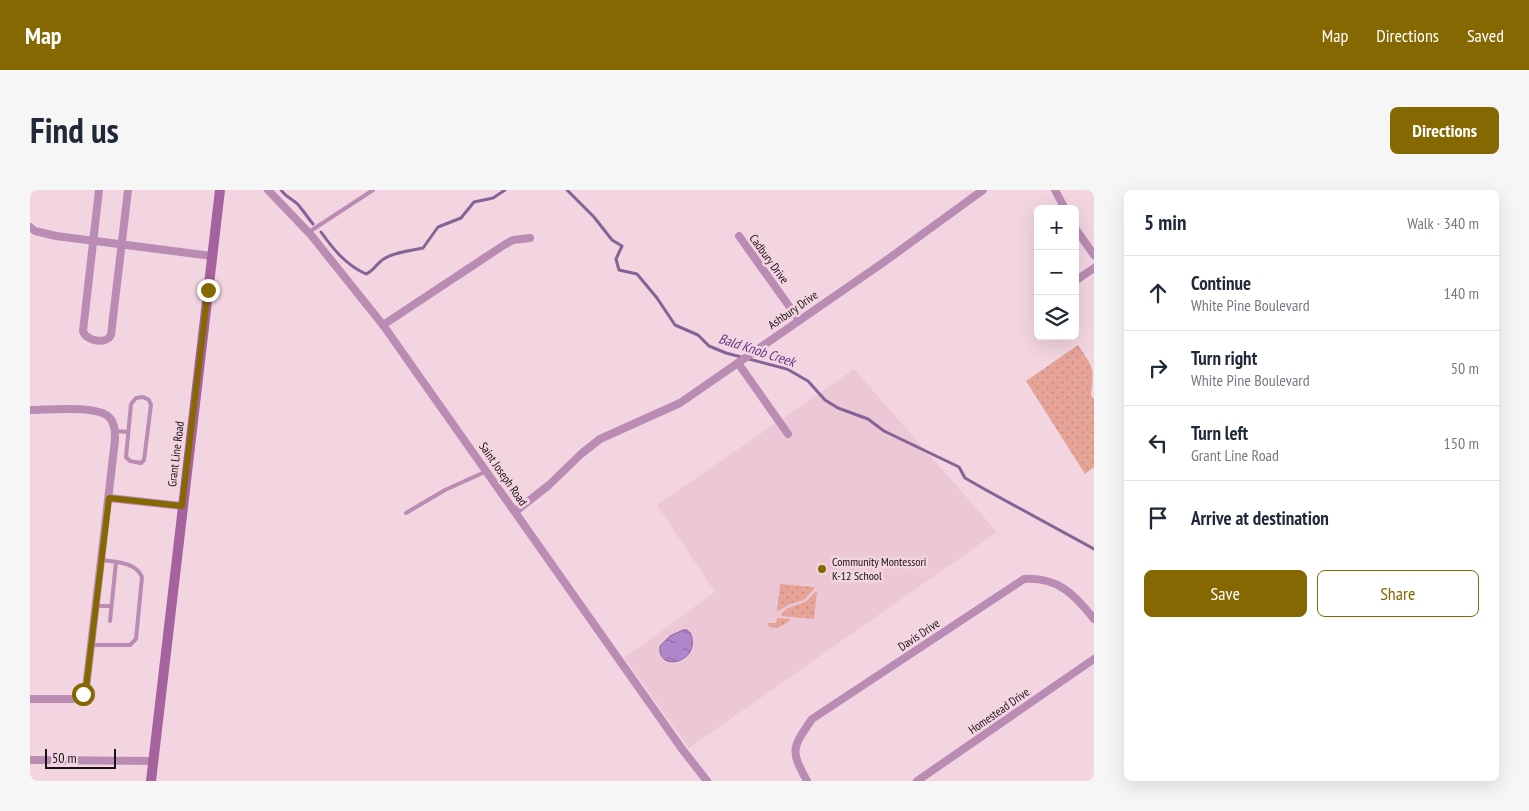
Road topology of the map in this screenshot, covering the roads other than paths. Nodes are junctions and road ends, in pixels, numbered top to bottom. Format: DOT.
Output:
graph roads {
  1 [pos="99,190"];
  2 [pos="128,190"];
  3 [pos="220,190"];
  4 [pos="268,190"];
  5 [pos="373,190"];
  6 [pos="983,190"];
  7 [pos="1054,190"];
  8 [pos="1063,205"];
  9 [pos="32,229"];
  10 [pos="309,232"];
  11 [pos="1079,233"];
  12 [pos="739,236"];
  13 [pos="530,238"];
  14 [pos="30,240"];
  15 [pos="93,241"];
  16 [pos="122,245"];
  17 [pos="1094,254"];
  18 [pos="212,256"];
  19 [pos="1094,268"];
  20 [pos="1079,278"];
  21 [pos="799,320"];
  22 [pos="383,325"];
  23 [pos="739,363"];
  24 [pos="30,410"];
  25 [pos="115,431"];
  26 [pos="128,432"];
  27 [pos="788,434"];
  28 [pos="487,471"];
  29 [pos="109,498"];
  30 [pos="182,506"];
  31 [pos="516,511"];
  32 [pos="406,513"];
  33 [pos="101,560"];
  34 [pos="116,562"];
  35 [pos="96,606"];
  36 [pos="111,606"];
  37 [pos="1094,619"];
  38 [pos="110,621"];
  39 [pos="91,645"];
  40 [pos="1094,659"];
  41 [pos="30,699"];
  42 [pos="30,760"];
  43 [pos="154,761"];
  44 [pos="152,781"];
  45 [pos="707,781"];
  46 [pos="807,781"];
  47 [pos="917,781"];
  1 -- 15 [label="street"];
  2 -- 16 [label="street"];
  3 -- 18 [label="main road, Grant Line Road"];
  4 -- 10 [label="street, Saint Joseph Road"];
  5 -- 10 [label="lane"];
  6 -- 21 [label="street, Ashbury Drive"];
  7 -- 8 [label="street"];
  9 -- 14 [label="street"];
  9 -- 15 [label="street"];
  10 -- 22 [label="street, Saint Joseph Road"];
  11 -- 17 [label="street"];
  12 -- 21 [label="street, Cadbury Drive"];
  13 -- 22 [label="street"];
  15 -- 16 [label="street"];
  15 -- 16 [label="street"];
  16 -- 18 [label="street"];
  18 -- 30 [label="main road, Grant Line Road"];
  19 -- 20 [label="street"];
  21 -- 23 [label="street, Ashbury Drive"];
  22 -- 28 [label="street, Saint Joseph Road"];
  23 -- 27 [label="street"];
  23 -- 31 [label="street, Ashbury Drive"];
  24 -- 25 [label="street"];
  25 -- 26 [label="lane"];
  25 -- 29 [label="street"];
  26 -- 26 [label="lane"];
  28 -- 31 [label="street, Saint Joseph Road"];
  28 -- 32 [label="lane"];
  29 -- 30 [label="street"];
  29 -- 33 [label="street"];
  30 -- 43 [label="main road, Grant Line Road"];
  31 -- 45 [label="street, Saint Joseph Road"];
  33 -- 34 [label="lane"];
  33 -- 35 [label="street"];
  34 -- 36 [label="lane"];
  34 -- 39 [label="lane"];
  35 -- 36 [label="lane"];
  35 -- 39 [label="street"];
  36 -- 38 [label="lane"];
  37 -- 46 [label="street, Davis Drive"];
  39 -- 41 [label="street"];
  40 -- 47 [label="street, Homestead Drive"];
  42 -- 43 [label="street"];
  43 -- 44 [label="main road, Grant Line Road"];
}
